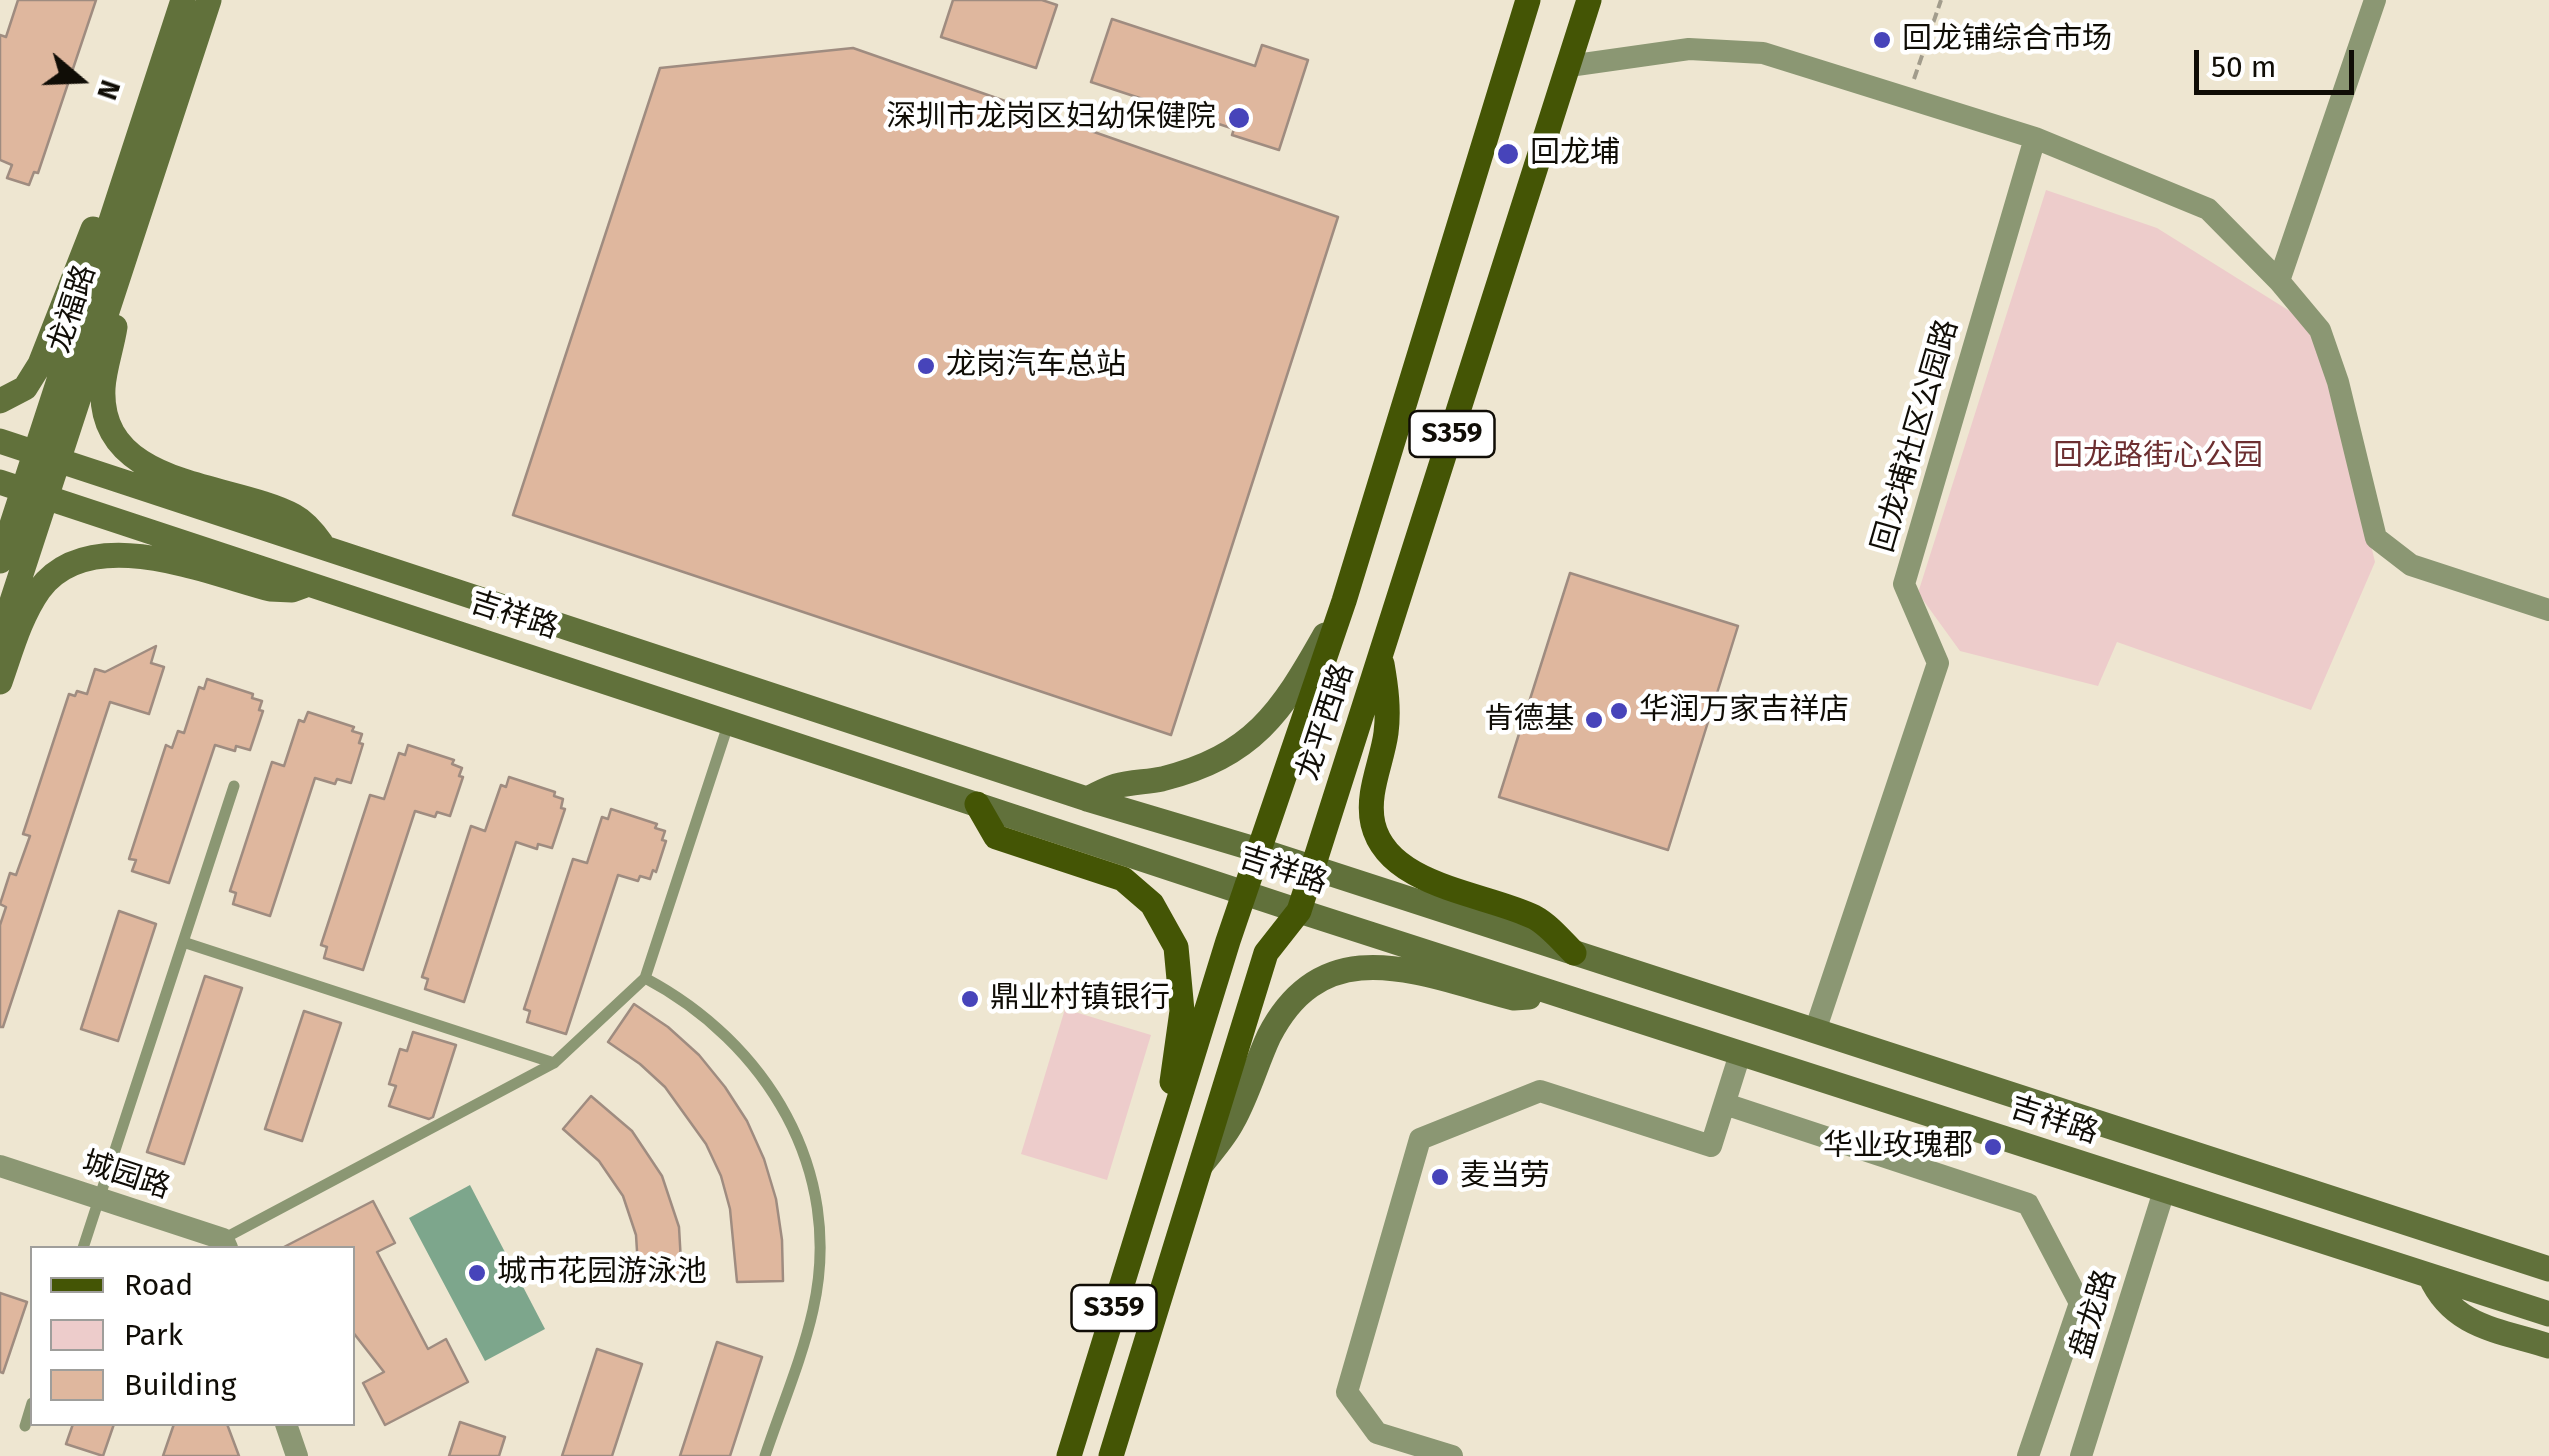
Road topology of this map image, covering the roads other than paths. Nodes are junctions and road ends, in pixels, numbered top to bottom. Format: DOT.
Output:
graph roads {
  1 [pos="209,0"];
  2 [pos="1528,0"];
  3 [pos="1589,0"];
  4 [pos="2375,0"];
  5 [pos="183,1"];
  6 [pos="1569,66"];
  7 [pos="2034,138"];
  8 [pos="122,189"];
  9 [pos="117,279"];
  10 [pos="2279,281"];
  11 [pos="0,401"];
  12 [pos="0,441"];
  13 [pos="47,456"];
  14 [pos="23,490"];
  15 [pos="324,546"];
  16 [pos="0,560"];
  17 [pos="310,583"];
  18 [pos="1344,602"];
  19 [pos="2549,610"];
  20 [pos="0,638"];
  21 [pos="1380,659"];
  22 [pos="0,682"];
  23 [pos="729,722"];
  24 [pos="234,786"];
  25 [pos="1087,799"];
  26 [pos="977,804"];
  27 [pos="1258,850"];
  28 [pos="1313,868"];
  29 [pos="1245,893"];
  30 [pos="1299,911"];
  31 [pos="183,942"];
  32 [pos="1574,952"];
  33 [pos="646,978"];
  34 [pos="1562,996"];
  35 [pos="1815,1031"];
  36 [pos="1740,1054"];
  37 [pos="554,1063"];
  38 [pos="1724,1104"];
  39 [pos="1160,1160"];
  40 [pos="1201,1164"];
  41 [pos="0,1166"];
  42 [pos="2164,1190"];
  43 [pos="99,1198"];
  44 [pos="225,1244"];
  45 [pos="84,1246"];
  46 [pos="2549,1269"];
  47 [pos="2430,1276"];
  48 [pos="2549,1314"];
  49 [pos="2549,1346"];
  50 [pos="30,1410"];
  51 [pos="25,1426"];
  52 [pos="287,1426"];
  53 [pos="297,1456"];
  54 [pos="765,1456"];
  55 [pos="1069,1456"];
  56 [pos="1111,1456"];
  57 [pos="1452,1456"];
  58 [pos="2028,1456"];
  59 [pos="2081,1456"];
  1 -- 9 [label="main road, 龙福路"];
  2 -- 18 [label="main road, 龙平西路 / S359"];
  3 -- 6 [label="main road, 龙平西路 / S359"];
  4 -- 10 [label="street"];
  5 -- 8 [label="main road, 龙福路"];
  6 -- 7 [label="street"];
  6 -- 21 [label="main road, 龙平西路 / S359"];
  7 -- 10 [label="street"];
  7 -- 35 [label="street, 回龙埔社区公园路"];
  8 -- 11 [label="main road"];
  8 -- 13 [label="main road, 龙福路"];
  9 -- 13 [label="main road, 龙福路"];
  9 -- 15 [label="main road"];
  10 -- 19 [label="street"];
  12 -- 13 [label="main road, 吉祥路"];
  13 -- 14 [label="main road, 龙福路"];
  13 -- 15 [label="main road, 吉祥路"];
  14 -- 16 [label="main road, 龙福路"];
  14 -- 17 [label="main road, 吉祥路"];
  14 -- 20 [label="main road, 龙福路"];
  15 -- 25 [label="main road, 吉祥路"];
  17 -- 22 [label="main road"];
  17 -- 23 [label="main road, 吉祥路"];
  18 -- 25 [label="main road"];
  18 -- 27 [label="main road, 龙平西路 / S359"];
  21 -- 28 [label="main road, 龙平西路 / S359"];
  21 -- 32 [label="main road"];
  23 -- 26 [label="main road, 吉祥路"];
  23 -- 33 [label="lane"];
  24 -- 31 [label="lane"];
  25 -- 27 [label="main road, 吉祥路"];
  26 -- 29 [label="main road, 吉祥路"];
  26 -- 39 [label="main road"];
  27 -- 28 [label="main road, 吉祥路"];
  27 -- 29 [label="main road, 龙平西路 / S359"];
  28 -- 30 [label="main road, 龙平西路 / S359"];
  28 -- 32 [label="main road, 吉祥路"];
  29 -- 30 [label="main road, 吉祥路"];
  29 -- 39 [label="main road, 龙平西路 / S359"];
  30 -- 34 [label="main road, 吉祥路"];
  30 -- 40 [label="main road, 龙平西路 / S359"];
  31 -- 37 [label="lane"];
  31 -- 43 [label="lane"];
  32 -- 35 [label="main road, 吉祥路"];
  33 -- 37 [label="lane"];
  33 -- 54 [label="lane"];
  34 -- 36 [label="main road, 吉祥路"];
  34 -- 40 [label="main road"];
  35 -- 46 [label="main road, 吉祥路"];
  36 -- 38 [label="street"];
  36 -- 42 [label="main road, 吉祥路"];
  37 -- 44 [label="lane"];
  38 -- 57 [label="street"];
  38 -- 58 [label="street"];
  39 -- 55 [label="main road, 龙平西路 / S359"];
  40 -- 56 [label="main road, 龙平西路 / S359"];
  41 -- 43 [label="street, 城园路"];
  42 -- 47 [label="main road, 吉祥路"];
  42 -- 59 [label="street, 盘龙路"];
  43 -- 44 [label="street, 城园路"];
  43 -- 45 [label="lane"];
  47 -- 48 [label="main road, 吉祥路"];
  47 -- 49 [label="main road"];
  50 -- 51 [label="lane"];
  52 -- 53 [label="street"];
}
